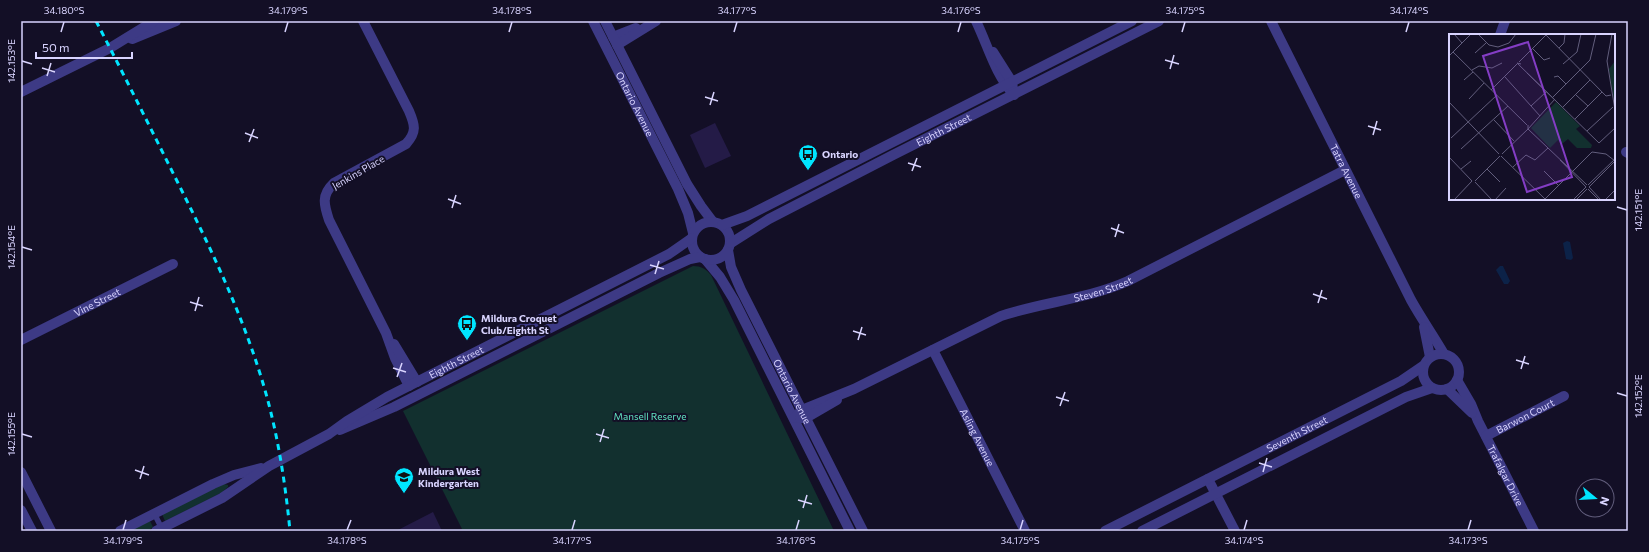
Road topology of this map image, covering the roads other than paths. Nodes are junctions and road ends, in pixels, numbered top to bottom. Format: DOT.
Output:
graph roads {
  1 [pos="154,21"];
  2 [pos="176,21"];
  3 [pos="363,21"];
  4 [pos="593,21"];
  5 [pos="605,21"];
  6 [pos="652,21"];
  7 [pos="656,21"];
  8 [pos="976,21"];
  9 [pos="1132,21"];
  10 [pos="1159,21"];
  11 [pos="1271,21"];
  12 [pos="1505,21"];
  13 [pos="1500,34"];
  14 [pos="615,41"];
  15 [pos="110,48"];
  16 [pos="1009,84"];
  17 [pos="21,92"];
  18 [pos="1014,96"];
  19 [pos="1345,170"];
  20 [pos="718,223"];
  21 [pos="693,236"];
  22 [pos="730,247"];
  23 [pos="702,258"];
  24 [pos="173,264"];
  25 [pos="1422,321"];
  26 [pos="21,340"];
  27 [pos="933,350"];
  28 [pos="1444,354"];
  29 [pos="1430,357"];
  30 [pos="1423,366"];
  31 [pos="1457,380"];
  32 [pos="413,384"];
  33 [pos="1432,388"];
  34 [pos="1447,389"];
  35 [pos="1564,396"];
  36 [pos="804,414"];
  37 [pos="794,418"];
  38 [pos="1477,419"];
  39 [pos="329,434"];
  40 [pos="1486,436"];
  41 [pos="269,466"];
  42 [pos="21,472"];
  43 [pos="1208,479"];
  44 [pos="1216,494"];
  45 [pos="21,510"];
  46 [pos="154,513"];
  47 [pos="1023,529"];
  48 [pos="160,530"];
  49 [pos="32,531"];
  50 [pos="51,531"];
  51 [pos="120,531"];
  52 [pos="850,531"];
  53 [pos="863,531"];
  54 [pos="1105,531"];
  55 [pos="1142,531"];
  56 [pos="1235,531"];
  57 [pos="1534,531"];
  1 -- 15 [label="street"];
  2 -- 15 [label="street"];
  3 -- 32 [label="street, Jenkins Place"];
  4 -- 21 [label="street, Ontario Avenue"];
  5 -- 14 [label="street, Ontario Avenue"];
  6 -- 14 [label="street"];
  7 -- 14 [label="street"];
  8 -- 16 [label="street"];
  9 -- 16 [label="street, Eighth Street"];
  10 -- 18 [label="street, Eighth Street"];
  11 -- 19 [label="street, Tatra Avenue"];
  12 -- 13 [label="street"];
  14 -- 20 [label="street, Ontario Avenue"];
  15 -- 17 [label="street"];
  16 -- 18 [label="street"];
  16 -- 20 [label="street, Eighth Street"];
  18 -- 22 [label="street, Eighth Street"];
  19 -- 25 [label="street, Tatra Avenue"];
  19 -- 27 [label="street, Steven Street"];
  20 -- 21 [label="street"];
  20 -- 22 [label="street"];
  21 -- 23 [label="street"];
  21 -- 32 [label="street, Eighth Street"];
  22 -- 23 [label="street"];
  22 -- 36 [label="street, Ontario Avenue"];
  23 -- 37 [label="street, Ontario Avenue"];
  23 -- 39 [label="street, Eighth Street"];
  24 -- 26 [label="street, Vine Street"];
  25 -- 28 [label="street, Tatra Avenue"];
  25 -- 29 [label="street, Tatra Avenue"];
  27 -- 36 [label="street, Steven Street"];
  27 -- 47 [label="street, Asling Avenue"];
  28 -- 29 [label="street"];
  28 -- 31 [label="street"];
  29 -- 30 [label="street"];
  30 -- 33 [label="street"];
  30 -- 43 [label="street, Seventh Street"];
  31 -- 34 [label="street"];
  31 -- 38 [label="street, Trafalgar Drive"];
  32 -- 39 [label="street, Eighth Street"];
  33 -- 34 [label="street"];
  33 -- 44 [label="street, Seventh Street"];
  34 -- 38 [label="street, Trafalgar Drive"];
  35 -- 40 [label="street, Barwon Court"];
  36 -- 37 [label="street"];
  36 -- 53 [label="street, Ontario Avenue"];
  37 -- 52 [label="street, Ontario Avenue"];
  38 -- 40 [label="street, Trafalgar Drive"];
  39 -- 41 [label="street, Eighth Street"];
  40 -- 57 [label="street, Trafalgar Drive"];
  41 -- 46 [label="street, Eighth Street"];
  41 -- 48 [label="street, Eighth Street"];
  42 -- 50 [label="street"];
  43 -- 44 [label="street"];
  43 -- 54 [label="street, Seventh Street"];
  44 -- 55 [label="street, Seventh Street"];
  44 -- 56 [label="street"];
  45 -- 49 [label="street"];
  46 -- 48 [label="lane"];
  46 -- 51 [label="street, Eighth Street"];
}
